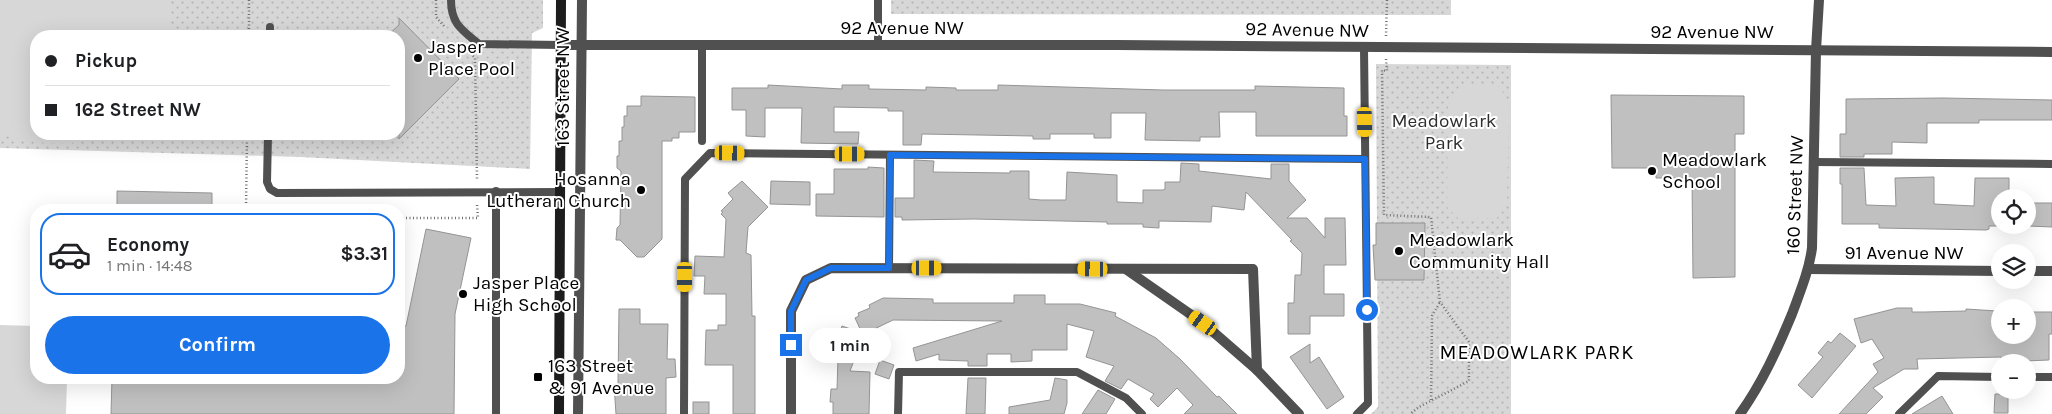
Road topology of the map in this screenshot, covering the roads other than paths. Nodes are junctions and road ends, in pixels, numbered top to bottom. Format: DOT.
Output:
graph roads {
  1 [pos="451,0"];
  2 [pos="561,0"];
  3 [pos="582,0"];
  4 [pos="878,0"];
  5 [pos="1819,0"];
  6 [pos="702,44"];
  7 [pos="561,45"];
  8 [pos="581,45"];
  9 [pos="878,45"];
  10 [pos="1364,48"];
  11 [pos="1816,50"];
  12 [pos="2052,52"];
  13 [pos="268,140"];
  14 [pos="702,141"];
  15 [pos="890,155"];
  16 [pos="1365,159"];
  17 [pos="1815,162"];
  18 [pos="2052,164"];
  19 [pos="496,191"];
  20 [pos="560,192"];
  21 [pos="889,268"];
  22 [pos="1809,269"];
  23 [pos="1127,270"];
  24 [pos="1991,271"];
  25 [pos="2036,271"];
  26 [pos="2052,271"];
  27 [pos="1258,370"];
  28 [pos="1991,377"];
  29 [pos="2036,377"];
  30 [pos="2052,377"];
  31 [pos="496,414"];
  32 [pos="559,414"];
  33 [pos="578,414"];
  34 [pos="684,414"];
  35 [pos="790,414"];
  36 [pos="898,414"];
  37 [pos="1142,414"];
  38 [pos="1299,414"];
  39 [pos="1357,414"];
  40 [pos="1740,414"];
  41 [pos="1899,414"];
  1 -- 7 [label="lane"];
  2 -- 7 [label="main road, 163 Street NW"];
  3 -- 8 [label="street, 163 Street NW"];
  4 -- 9 [label="lane"];
  5 -- 11 [label="street, 160 Street NW"];
  6 -- 8 [label="street, 92 Avenue NW"];
  6 -- 9 [label="street, 92 Avenue NW"];
  6 -- 14 [label="lane"];
  7 -- 8 [label="street, 92 Avenue NW"];
  7 -- 20 [label="main road, 163 Street NW"];
  8 -- 33 [label="street, 163 Street NW"];
  9 -- 10 [label="street, 92 Avenue NW"];
  10 -- 11 [label="street, 92 Avenue NW"];
  10 -- 16 [label="lane"];
  11 -- 12 [label="street, 92 Avenue NW"];
  11 -- 17 [label="street, 160 Street NW"];
  13 -- 19 [label="lane"];
  15 -- 16 [label="lane"];
  15 -- 21 [label="lane"];
  15 -- 34 [label="lane"];
  16 -- 39 [label="lane"];
  17 -- 18 [label="lane"];
  17 -- 22 [label="street, 160 Street NW"];
  19 -- 20 [label="lane"];
  19 -- 31 [label="lane"];
  20 -- 32 [label="main road, 163 Street NW"];
  21 -- 23 [label="street"];
  21 -- 35 [label="street"];
  22 -- 24 [label="street, 91 Avenue NW"];
  22 -- 40 [label="street, 160 Street NW"];
  23 -- 27 [label="street"];
  23 -- 27 [label="street"];
  25 -- 26 [label="street"];
  27 -- 38 [label="street"];
  28 -- 41 [label="lane"];
  29 -- 30 [label="lane"];
  36 -- 37 [label="lane"];
}
